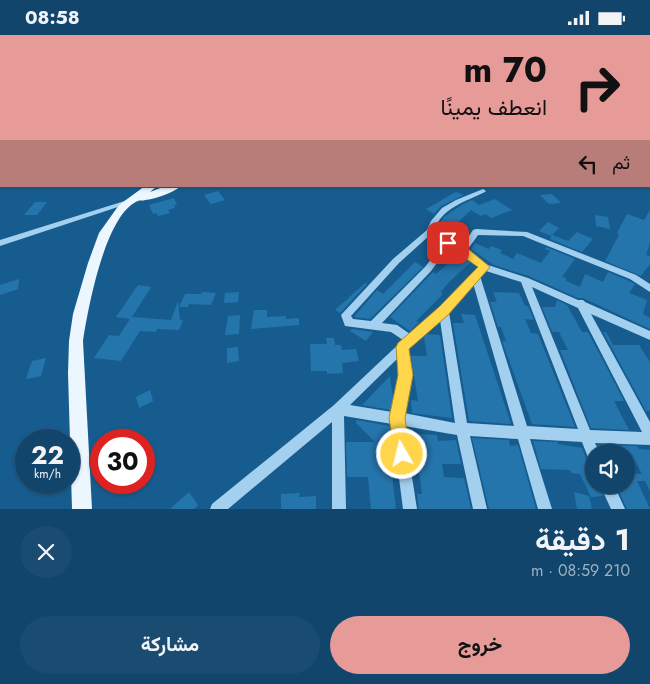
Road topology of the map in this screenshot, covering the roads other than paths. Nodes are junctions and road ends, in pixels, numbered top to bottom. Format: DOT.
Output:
graph roads {
  1 [pos="151,187"];
  2 [pos="173,187"];
  3 [pos="483,191"];
  4 [pos="136,200"];
  5 [pos="430,231"];
  6 [pos="0,243"];
  7 [pos="448,243"];
  8 [pos="464,251"];
  9 [pos="485,267"];
  10 [pos="475,275"];
  11 [pos="525,280"];
  12 [pos="650,289"];
  13 [pos="580,303"];
  14 [pos="444,311"];
  15 [pos="374,325"];
  16 [pos="650,336"];
  17 [pos="406,343"];
  18 [pos="338,409"];
  19 [pos="397,418"];
  20 [pos="462,429"];
  21 [pos="521,433"];
  22 [pos="650,435"];
  23 [pos="586,437"];
  24 [pos="650,439"];
  25 [pos="589,444"];
  26 [pos="611,494"];
  27 [pos="82,509"];
  28 [pos="217,509"];
  29 [pos="339,509"];
  30 [pos="410,509"];
  31 [pos="480,509"];
  32 [pos="545,509"];
  33 [pos="618,509"];
  1 -- 4 [label="main road"];
  2 -- 4 [label="main road"];
  3 -- 5 [label="street"];
  4 -- 6 [label="street"];
  4 -- 27 [label="main road"];
  5 -- 7 [label="street"];
  5 -- 15 [label="street"];
  7 -- 8 [label="street"];
  7 -- 15 [label="street"];
  8 -- 9 [label="street"];
  8 -- 12 [label="street"];
  9 -- 10 [label="street"];
  9 -- 11 [label="street"];
  10 -- 14 [label="street"];
  10 -- 21 [label="street"];
  11 -- 13 [label="street"];
  11 -- 23 [label="street"];
  13 -- 16 [label="street"];
  13 -- 22 [label="street"];
  14 -- 17 [label="street"];
  14 -- 20 [label="street"];
  15 -- 17 [label="street"];
  17 -- 18 [label="street"];
  17 -- 19 [label="street"];
  18 -- 19 [label="street"];
  18 -- 28 [label="street"];
  18 -- 29 [label="street"];
  19 -- 20 [label="street"];
  19 -- 30 [label="street"];
  20 -- 21 [label="street"];
  20 -- 31 [label="street"];
  21 -- 23 [label="street"];
  21 -- 32 [label="street"];
  23 -- 24 [label="street"];
  23 -- 25 [label="street"];
  26 -- 33 [label="street"];
}
